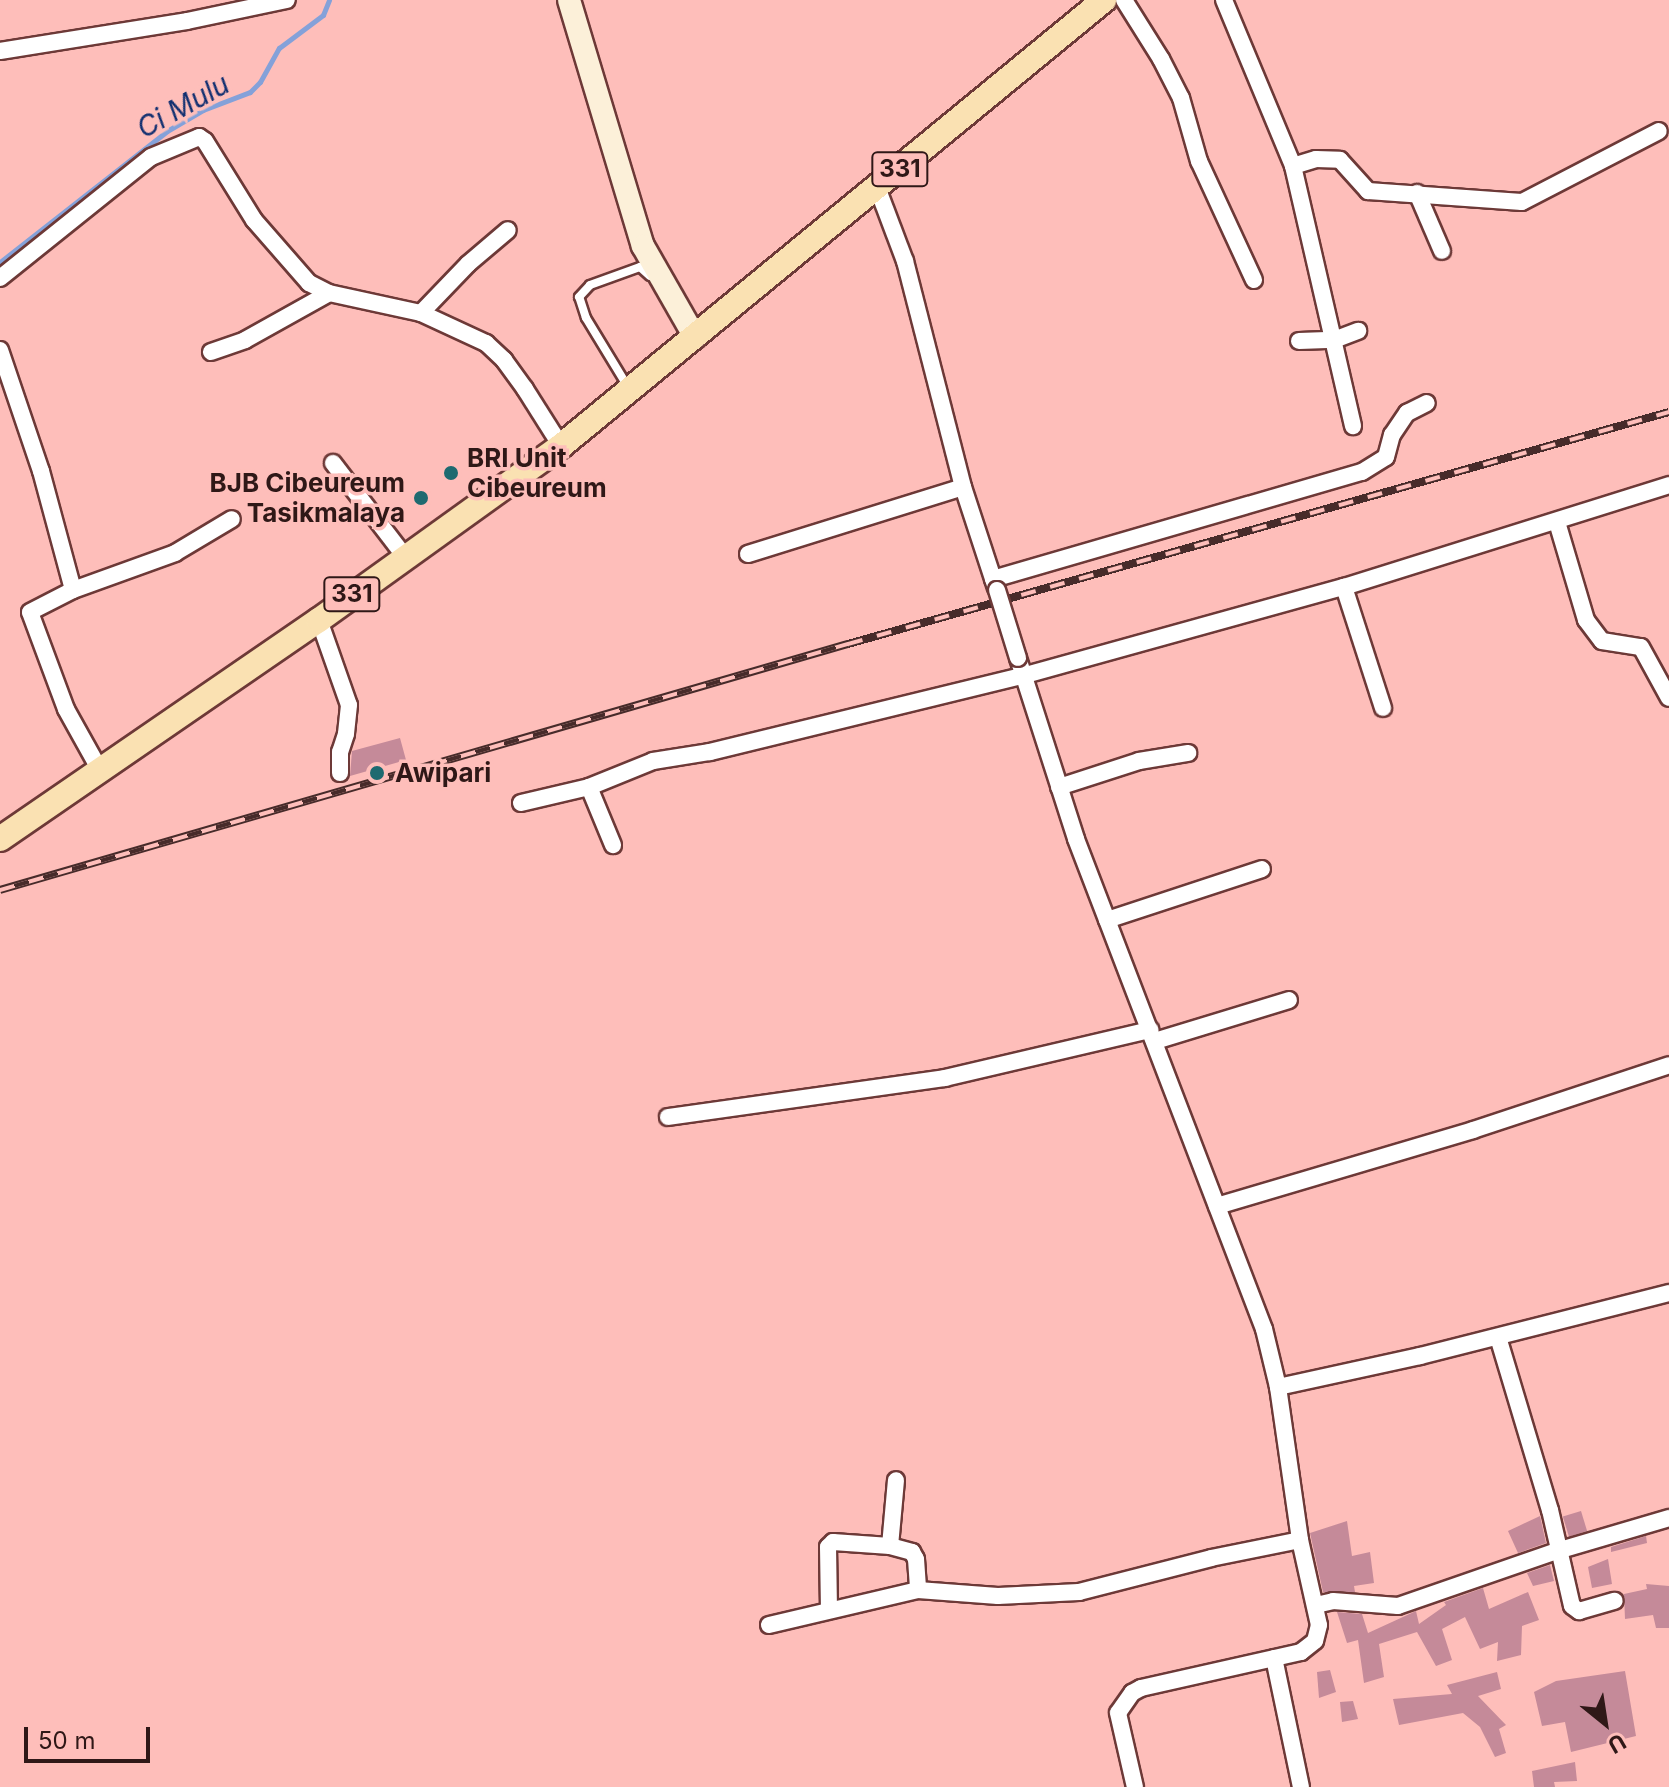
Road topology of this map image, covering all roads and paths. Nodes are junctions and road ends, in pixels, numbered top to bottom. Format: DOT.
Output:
graph roads {
  1 [pos="287,0"];
  2 [pos="569,0"];
  3 [pos="1104,0"];
  4 [pos="1124,0"];
  5 [pos="1224,0"];
  6 [pos="0,51"];
  7 [pos="1659,131"];
  8 [pos="1293,166"];
  9 [pos="877,187"];
  10 [pos="1417,193"];
  11 [pos="508,230"];
  12 [pos="1442,251"];
  13 [pos="0,278"];
  14 [pos="1254,280"];
  15 [pos="329,293"];
  16 [pos="421,313"];
  17 [pos="1358,331"];
  18 [pos="690,340"];
  19 [pos="1334,340"];
  20 [pos="1299,341"];
  21 [pos="0,350"];
  22 [pos="211,352"];
  23 [pos="630,391"];
  24 [pos="1427,403"];
  25 [pos="1353,426"];
  26 [pos="561,446"];
  27 [pos="333,463"];
  28 [pos="1669,485"];
  29 [pos="963,487"];
  30 [pos="232,519"];
  31 [pos="1557,522"];
  32 [pos="748,554"];
  33 [pos="405,557"];
  34 [pos="995,584"];
  35 [pos="1344,587"];
  36 [pos="73,590"];
  37 [pos="319,620"];
  38 [pos="1022,676"];
  39 [pos="1669,698"];
  40 [pos="1383,708"];
  41 [pos="1188,753"];
  42 [pos="101,772"];
  43 [pos="340,773"];
  44 [pos="589,787"];
  45 [pos="1059,787"];
  46 [pos="521,803"];
  47 [pos="0,839"];
  48 [pos="613,845"];
  49 [pos="1262,869"];
  50 [pos="1107,920"];
  51 [pos="1289,1000"];
  52 [pos="1152,1036"];
  53 [pos="1669,1065"];
  54 [pos="668,1117"];
  55 [pos="1217,1206"];
  56 [pos="1669,1293"];
  57 [pos="1498,1337"];
  58 [pos="1278,1387"];
  59 [pos="896,1480"];
  60 [pos="1669,1518"];
  61 [pos="1300,1540"];
  62 [pos="890,1546"];
  63 [pos="1557,1551"];
  64 [pos="918,1590"];
  65 [pos="1615,1601"];
  66 [pos="1316,1605"];
  67 [pos="829,1610"];
  68 [pos="769,1625"];
  69 [pos="1274,1658"];
  70 [pos="1135,1787"];
  71 [pos="1301,1787"];
  1 -- 6 [label="street"];
  2 -- 18 [label="street"];
  3 -- 9 [label="main road, 331"];
  4 -- 14 [label="street"];
  5 -- 8 [label="street"];
  7 -- 10 [label="street"];
  8 -- 10 [label="street"];
  8 -- 19 [label="street"];
  9 -- 18 [label="main road, 331"];
  9 -- 29 [label="street"];
  10 -- 12 [label="street"];
  11 -- 16 [label="street"];
  13 -- 15 [label="street"];
  15 -- 16 [label="street"];
  15 -- 22 [label="street"];
  16 -- 26 [label="street"];
  17 -- 19 [label="street"];
  18 -- 23 [label="main road, 331"];
  18 -- 23 [label="lane"];
  19 -- 20 [label="street"];
  19 -- 25 [label="street"];
  21 -- 36 [label="street"];
  23 -- 26 [label="main road, 331"];
  24 -- 34 [label="street"];
  26 -- 33 [label="main road, 331"];
  27 -- 33 [label="street"];
  28 -- 31 [label="street"];
  29 -- 32 [label="street"];
  29 -- 34 [label="street"];
  30 -- 36 [label="street"];
  31 -- 35 [label="street"];
  31 -- 39 [label="street"];
  33 -- 37 [label="main road, 331"];
  34 -- 38 [label="street, bridge"];
  35 -- 38 [label="street"];
  35 -- 40 [label="street"];
  36 -- 42 [label="street"];
  37 -- 42 [label="main road, 331"];
  37 -- 43 [label="street"];
  38 -- 44 [label="street"];
  38 -- 45 [label="street"];
  41 -- 45 [label="street"];
  42 -- 47 [label="main road, 331"];
  44 -- 46 [label="street"];
  44 -- 48 [label="street"];
  45 -- 50 [label="street"];
  49 -- 50 [label="street"];
  50 -- 52 [label="street"];
  51 -- 52 [label="street"];
  52 -- 54 [label="street"];
  52 -- 55 [label="street"];
  53 -- 55 [label="street"];
  55 -- 58 [label="street"];
  56 -- 57 [label="street"];
  57 -- 58 [label="street"];
  57 -- 63 [label="street"];
  58 -- 61 [label="street"];
  59 -- 62 [label="street"];
  60 -- 63 [label="street"];
  61 -- 64 [label="street"];
  61 -- 66 [label="street"];
  62 -- 64 [label="street"];
  62 -- 67 [label="street"];
  63 -- 65 [label="street"];
  63 -- 66 [label="street"];
  64 -- 67 [label="street"];
  66 -- 69 [label="street"];
  67 -- 68 [label="street"];
  69 -- 70 [label="street"];
  69 -- 71 [label="street"];
}
